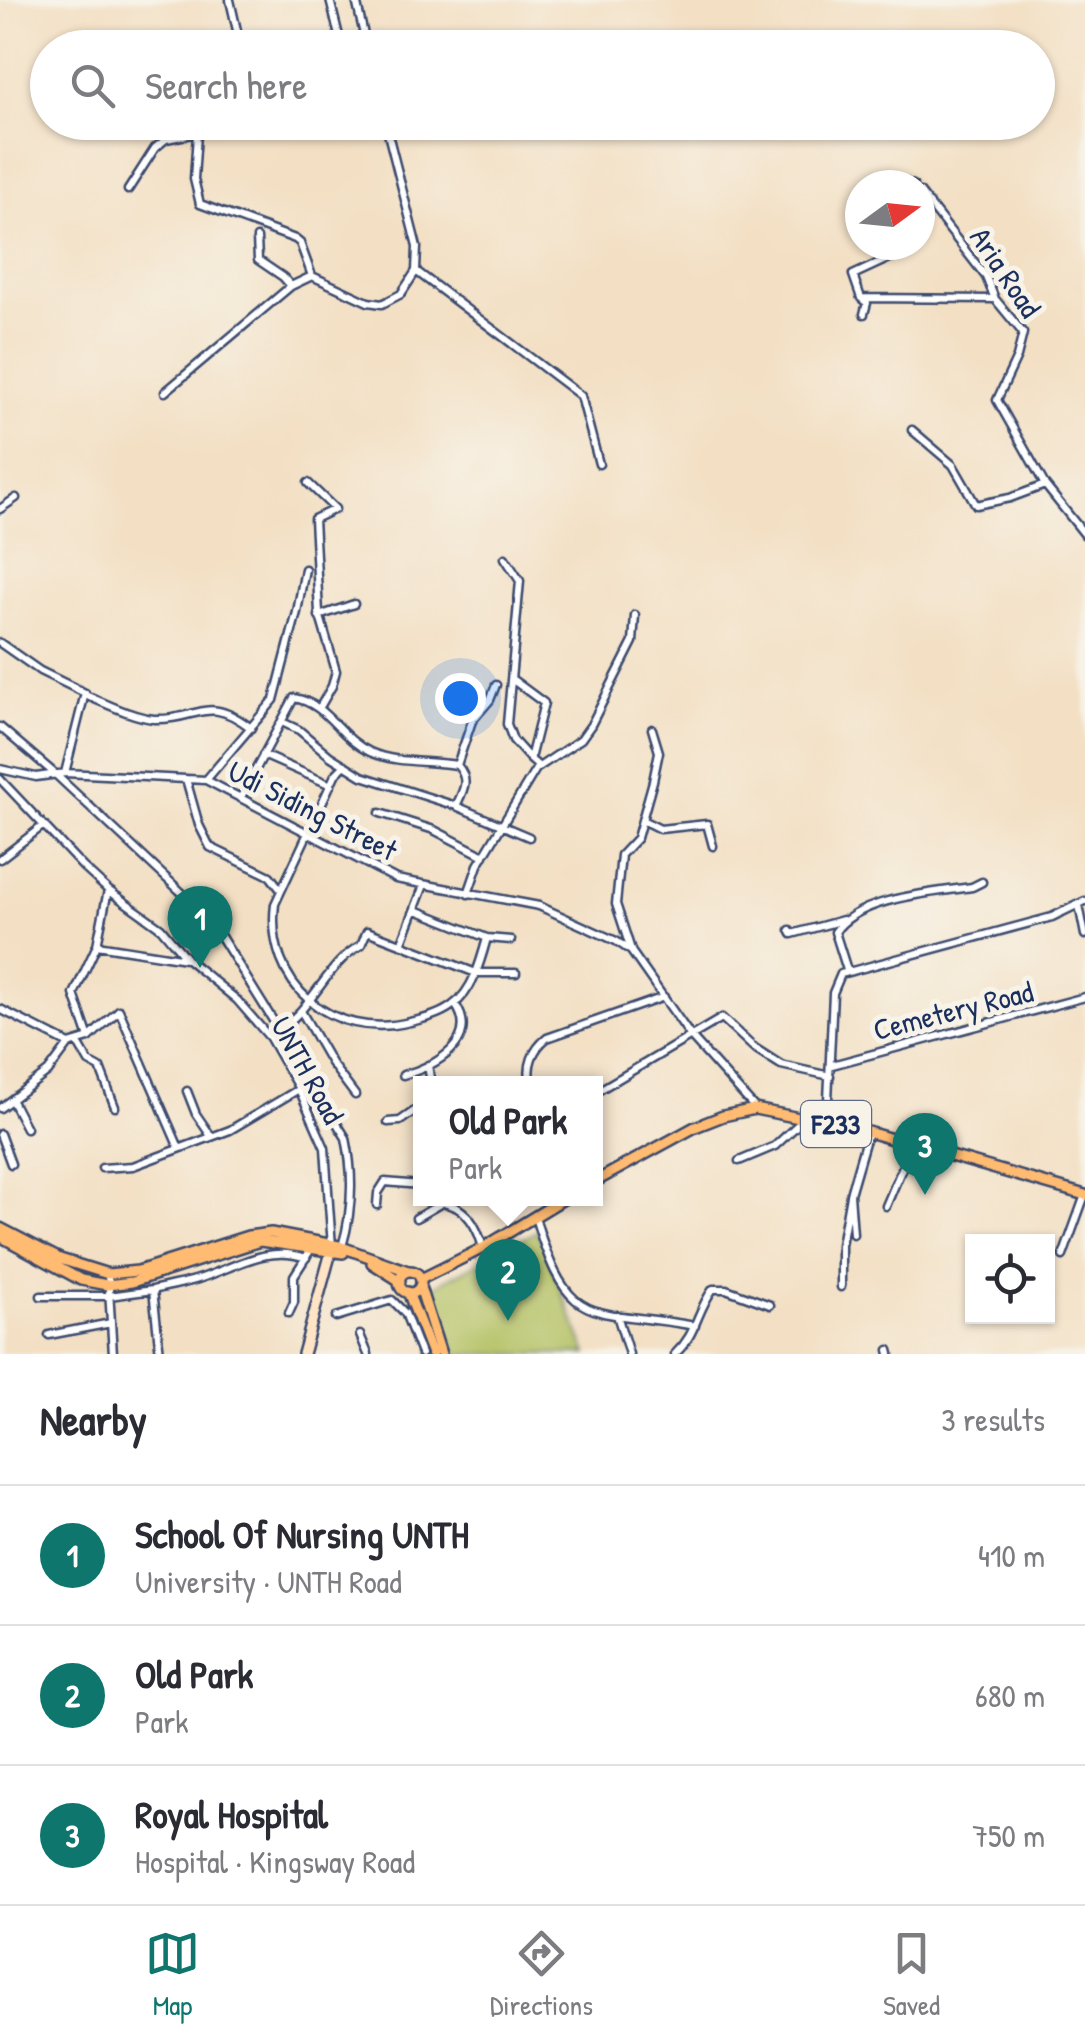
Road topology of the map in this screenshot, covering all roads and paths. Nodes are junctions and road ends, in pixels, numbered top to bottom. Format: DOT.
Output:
graph roads {
  1 [pos="230,0"];
  2 [pos="330,0"];
  3 [pos="356,0"];
  4 [pos="237,30"];
  5 [pos="338,30"];
  6 [pos="363,30"];
  7 [pos="170,140"];
  8 [pos="197,140"];
  9 [pos="389,140"];
  10 [pos="128,190"];
  11 [pos="935,211"];
  12 [pos="256,238"];
  13 [pos="885,260"];
  14 [pos="416,271"];
  15 [pos="312,276"];
  16 [pos="291,286"];
  17 [pos="860,298"];
  18 [pos="995,299"];
  19 [pos="864,314"];
  20 [pos="166,392"];
  21 [pos="912,430"];
  22 [pos="599,464"];
  23 [pos="308,484"];
  24 [pos="1045,485"];
  25 [pos="16,498"];
  26 [pos="0,509"];
  27 [pos="1085,535"];
  28 [pos="506,558"];
  29 [pos="305,569"];
  30 [pos="354,604"];
  31 [pos="634,614"];
  32 [pos="319,616"];
  33 [pos="0,643"];
  34 [pos="513,680"];
  35 [pos="496,685"];
  36 [pos="85,696"];
  37 [pos="274,700"];
  38 [pos="320,707"];
  39 [pos="290,708"];
  40 [pos="282,722"];
  41 [pos="0,728"];
  42 [pos="252,728"];
  43 [pos="652,729"];
  44 [pos="263,754"];
  45 [pos="530,759"];
  46 [pos="457,765"];
  47 [pos="346,766"];
  48 [pos="538,766"];
  49 [pos="0,769"];
  50 [pos="54,773"];
  51 [pos="65,773"];
  52 [pos="0,779"];
  53 [pos="186,779"];
  54 [pos="206,780"];
  55 [pos="331,785"];
  56 [pos="241,797"];
  57 [pos="456,806"];
  58 [pos="380,813"];
  59 [pos="644,821"];
  60 [pos="44,825"];
  61 [pos="502,827"];
  62 [pos="310,832"];
  63 [pos="530,837"];
  64 [pos="713,846"];
  65 [pos="484,856"];
  66 [pos="0,860"];
  67 [pos="982,882"];
  68 [pos="424,885"];
  69 [pos="108,890"];
  70 [pos="280,890"];
  71 [pos="468,894"];
  72 [pos="1082,903"];
  73 [pos="416,910"];
  74 [pos="844,920"];
  75 [pos="790,930"];
  76 [pos="1085,935"];
  77 [pos="487,938"];
  78 [pos="511,940"];
  79 [pos="402,942"];
  80 [pos="96,945"];
  81 [pos="632,952"];
  82 [pos="187,960"];
  83 [pos="847,970"];
  84 [pos="476,973"];
  85 [pos="516,973"];
  86 [pos="664,997"];
  87 [pos="1085,997"];
  88 [pos="310,1002"];
  89 [pos="455,1004"];
  90 [pos="0,1009"];
  91 [pos="300,1011"];
  92 [pos="278,1030"];
  93 [pos="89,1038"];
  94 [pos="692,1038"];
  95 [pos="78,1043"];
  96 [pos="68,1044"];
  97 [pos="428,1065"];
  98 [pos="832,1065"];
  99 [pos="403,1075"];
  100 [pos="430,1076"];
  101 [pos="529,1076"];
  102 [pos="831,1076"];
  103 [pos="603,1088"];
  104 [pos="299,1089"];
  105 [pos="187,1091"];
  106 [pos="355,1095"];
  107 [pos="12,1101"];
  108 [pos="115,1106"];
  109 [pos="0,1108"];
  110 [pos="755,1109"];
  111 [pos="413,1113"];
  112 [pos="806,1117"];
  113 [pos="388,1122"];
  114 [pos="827,1122"];
  115 [pos="26,1128"];
  116 [pos="868,1132"];
  117 [pos="0,1134"];
  118 [pos="212,1136"];
  119 [pos="912,1145"];
  120 [pos="179,1148"];
  121 [pos="739,1161"];
  122 [pos="11,1164"];
  123 [pos="102,1168"];
  124 [pos="603,1177"];
  125 [pos="413,1185"];
  126 [pos="850,1194"];
  127 [pos="1085,1195"];
  128 [pos="377,1204"];
  129 [pos="431,1206"];
  130 [pos="452,1206"];
  131 [pos="552,1206"];
  132 [pos="886,1206"];
  133 [pos="535,1216"];
  134 [pos="416,1218"];
  135 [pos="0,1228"];
  136 [pos="853,1234"];
  137 [pos="0,1236"];
  138 [pos="315,1244"];
  139 [pos="335,1248"];
  140 [pos="483,1248"];
  141 [pos="1062,1256"];
  142 [pos="306,1258"];
  143 [pos="416,1277"];
  144 [pos="400,1281"];
  145 [pos="108,1285"];
  146 [pos="841,1287"];
  147 [pos="153,1290"];
  148 [pos="408,1292"];
  149 [pos="41,1296"];
  150 [pos="770,1305"];
  151 [pos="289,1313"];
  152 [pos="616,1315"];
  153 [pos="336,1317"];
  154 [pos="111,1323"];
  155 [pos="695,1326"];
  156 [pos="49,1335"];
  157 [pos="360,1335"];
  158 [pos="113,1354"];
  159 [pos="160,1354"];
  160 [pos="303,1354"];
  161 [pos="368,1354"];
  162 [pos="421,1354"];
  163 [pos="432,1354"];
  164 [pos="441,1354"];
  165 [pos="629,1354"];
  166 [pos="675,1354"];
  1 -- 4 [label="street"];
  2 -- 5 [label="street"];
  3 -- 6 [label="street"];
  7 -- 10 [label="street"];
  8 -- 15 [label="street"];
  9 -- 14 [label="street"];
  11 -- 18 [label="street, Aria Road"];
  12 -- 16 [label="street"];
  13 -- 17 [label="street"];
  14 -- 15 [label="street"];
  14 -- 22 [label="street"];
  15 -- 16 [label="street"];
  16 -- 20 [label="street"];
  17 -- 18 [label="street"];
  17 -- 19 [label="street"];
  18 -- 24 [label="street, Aria Road"];
  21 -- 24 [label="street"];
  23 -- 32 [label="street"];
  24 -- 27 [label="street, Aria Road"];
  25 -- 26 [label="street"];
  28 -- 34 [label="street"];
  29 -- 37 [label="street"];
  30 -- 32 [label="street"];
  31 -- 48 [label="street"];
  32 -- 38 [label="street"];
  33 -- 36 [label="street"];
  34 -- 45 [label="street"];
  34 -- 45 [label="street"];
  35 -- 46 [label="street"];
  36 -- 42 [label="street"];
  36 -- 51 [label="street"];
  37 -- 39 [label="street"];
  37 -- 42 [label="street"];
  38 -- 39 [label="street"];
  38 -- 46 [label="street"];
  39 -- 40 [label="street"];
  40 -- 44 [label="street"];
  40 -- 47 [label="street"];
  41 -- 50 [label="street"];
  42 -- 54 [label="street"];
  43 -- 59 [label="street"];
  44 -- 55 [label="street"];
  44 -- 56 [label="street"];
  45 -- 48 [label="street"];
  46 -- 57 [label="street"];
  47 -- 55 [label="street"];
  47 -- 57 [label="street"];
  48 -- 61 [label="street"];
  49 -- 50 [label="street, Udi Siding Street"];
  50 -- 51 [label="street, Udi Siding Street"];
  50 -- 92 [label="street"];
  51 -- 53 [label="street, Udi Siding Street"];
  52 -- 60 [label="street, UNTH Road"];
  53 -- 54 [label="street, Udi Siding Street"];
  53 -- 70 [label="street"];
  54 -- 56 [label="street, Udi Siding Street"];
  55 -- 62 [label="street"];
  56 -- 62 [label="street, Udi Siding Street"];
  57 -- 61 [label="street"];
  58 -- 65 [label="street"];
  59 -- 64 [label="street"];
  59 -- 81 [label="street"];
  60 -- 66 [label="street"];
  60 -- 69 [label="street, UNTH Road"];
  61 -- 63 [label="street"];
  61 -- 65 [label="street"];
  62 -- 68 [label="street, Udi Siding Street"];
  62 -- 70 [label="street"];
  65 -- 71 [label="street"];
  67 -- 74 [label="street"];
  68 -- 71 [label="street, Udi Siding Street"];
  68 -- 73 [label="street"];
  69 -- 80 [label="street"];
  69 -- 82 [label="street, UNTH Road"];
  70 -- 88 [label="street"];
  71 -- 81 [label="street, Udi Siding Street"];
  72 -- 76 [label="street"];
  72 -- 83 [label="street"];
  73 -- 77 [label="street"];
  73 -- 79 [label="street"];
  74 -- 75 [label="street"];
  74 -- 83 [label="street"];
  77 -- 78 [label="street"];
  77 -- 84 [label="street"];
  79 -- 84 [label="street"];
  79 -- 88 [label="street"];
  80 -- 82 [label="street"];
  80 -- 93 [label="street"];
  81 -- 86 [label="street, Udi Siding Street"];
  82 -- 104 [label="street, UNTH Road"];
  83 -- 98 [label="street"];
  84 -- 85 [label="street"];
  84 -- 89 [label="street"];
  86 -- 94 [label="street, Udi Siding Street"];
  86 -- 101 [label="street"];
  87 -- 98 [label="street, Cemetery Road"];
  88 -- 89 [label="street"];
  88 -- 91 [label="street"];
  89 -- 97 [label="street"];
  90 -- 96 [label="street"];
  91 -- 92 [label="street"];
  91 -- 106 [label="street"];
  92 -- 139 [label="street"];
  93 -- 95 [label="street"];
  93 -- 120 [label="street"];
  94 -- 102 [label="street"];
  94 -- 103 [label="street"];
  94 -- 110 [label="street, Udi Siding Street"];
  95 -- 96 [label="street"];
  95 -- 108 [label="street"];
  96 -- 107 [label="street"];
  97 -- 99 [label="street"];
  97 -- 100 [label="street"];
  98 -- 102 [label="street"];
  102 -- 114 [label="street"];
  104 -- 118 [label="street"];
  104 -- 139 [label="street, UNTH Road"];
  105 -- 118 [label="street"];
  107 -- 109 [label="street"];
  107 -- 115 [label="street"];
  110 -- 112 [label="main road, F233"];
  110 -- 124 [label="main road, F233"];
  111 -- 113 [label="street"];
  112 -- 114 [label="main road, F233"];
  112 -- 121 [label="street"];
  114 -- 116 [label="main road, F233"];
  116 -- 119 [label="main road, F233"];
  116 -- 126 [label="street"];
  117 -- 122 [label="street"];
  118 -- 120 [label="street"];
  119 -- 127 [label="main road, F233"];
  119 -- 132 [label="street"];
  120 -- 123 [label="street"];
  125 -- 128 [label="street"];
  126 -- 136 [label="street"];
  126 -- 146 [label="street"];
  127 -- 141 [label="street"];
  129 -- 134 [label="street"];
  130 -- 140 [label="street"];
  131 -- 133 [label="main road"];
  133 -- 140 [label="main road"];
  133 -- 152 [label="street"];
  135 -- 145 [label="main road"];
  137 -- 145 [label="main road"];
  138 -- 139 [label="main road"];
  138 -- 142 [label="street"];
  138 -- 145 [label="main road"];
  139 -- 143 [label="main road"];
  139 -- 144 [label="main road"];
  139 -- 160 [label="street"];
  140 -- 143 [label="main road"];
  142 -- 147 [label="street"];
  142 -- 151 [label="street"];
  143 -- 144 [label="main road"];
  143 -- 148 [label="main road"];
  143 -- 164 [label="main road"];
  144 -- 148 [label="main road"];
  145 -- 147 [label="street"];
  145 -- 149 [label="street"];
  145 -- 154 [label="street"];
  147 -- 159 [label="street"];
  148 -- 163 [label="main road"];
  150 -- 155 [label="street"];
  152 -- 155 [label="street"];
  152 -- 165 [label="street"];
  153 -- 162 [label="street"];
  154 -- 156 [label="street"];
  154 -- 158 [label="street"];
  155 -- 166 [label="street"];
  157 -- 161 [label="street"];
}
